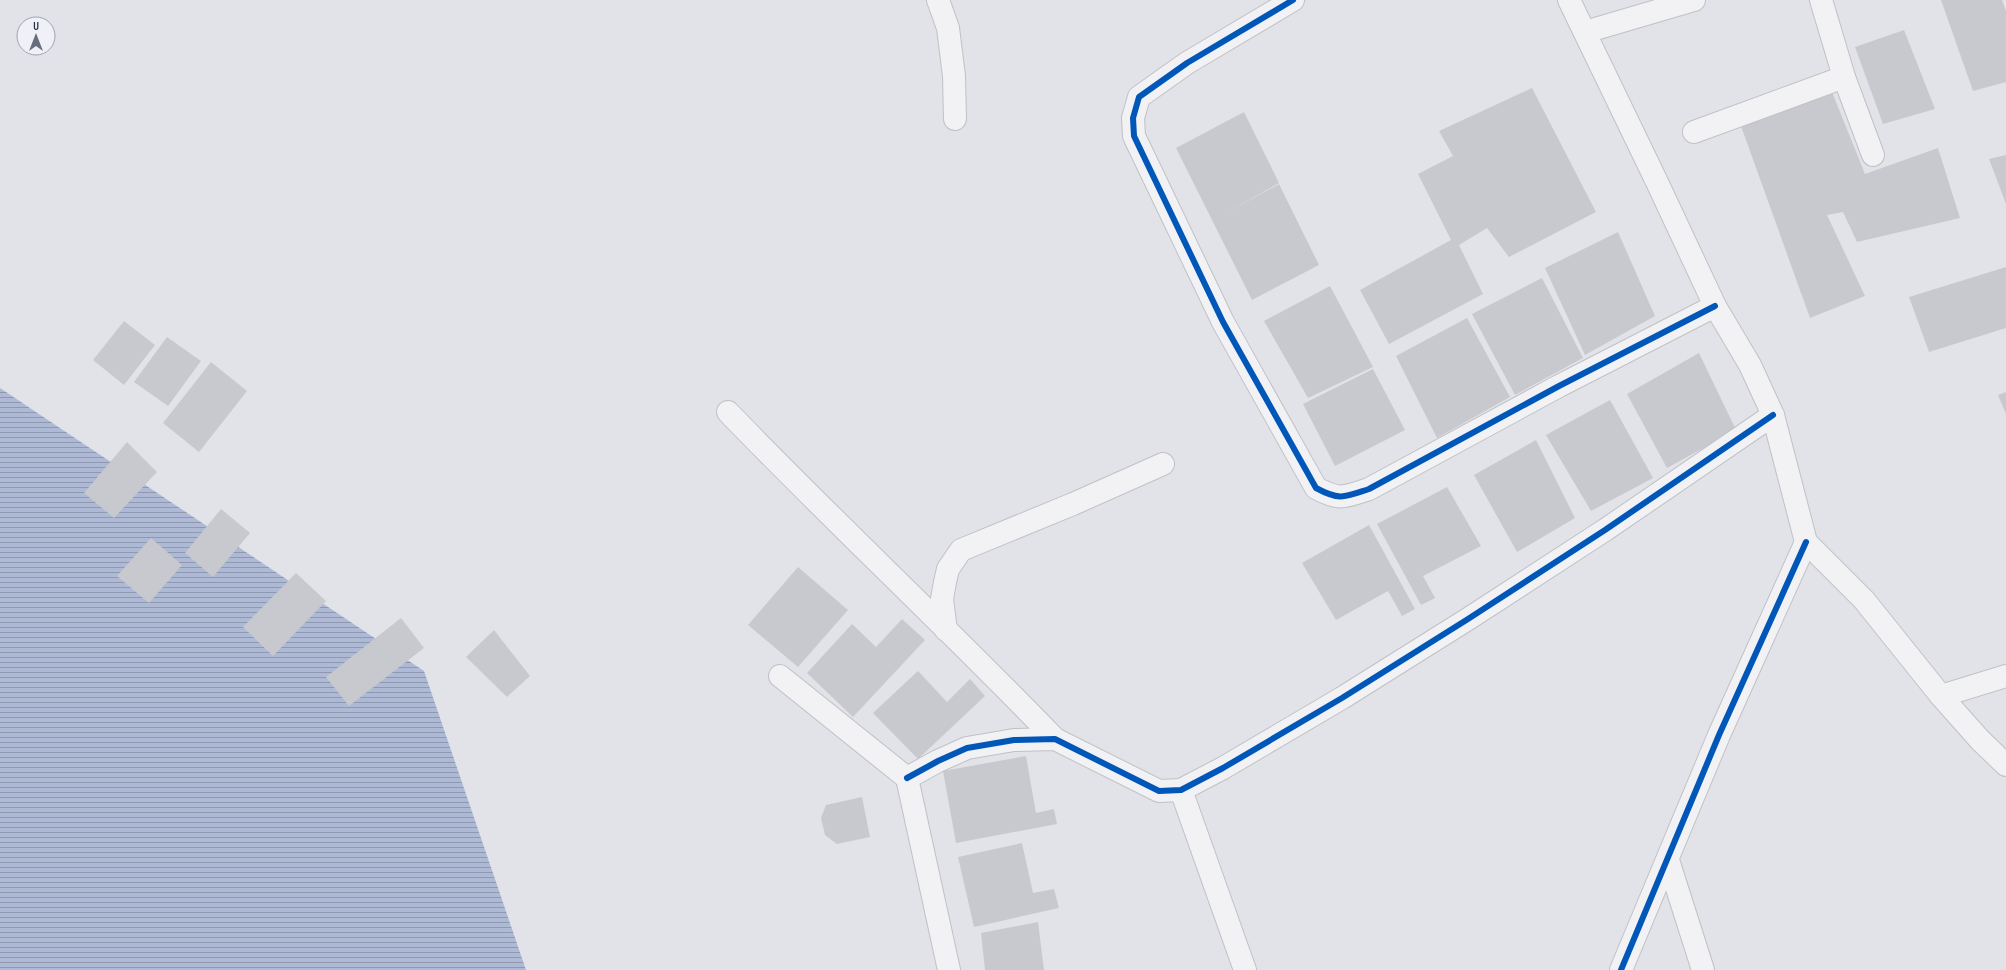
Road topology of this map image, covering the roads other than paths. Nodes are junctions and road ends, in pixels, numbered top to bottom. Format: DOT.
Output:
graph roads {
  1 [pos="938,0"];
  2 [pos="1292,0"];
  3 [pos="1569,0"];
  4 [pos="1694,0"];
  5 [pos="1821,0"];
  6 [pos="1585,32"];
  7 [pos="1844,77"];
  8 [pos="955,119"];
  9 [pos="1694,132"];
  10 [pos="1873,155"];
  11 [pos="1715,306"];
  12 [pos="728,412"];
  13 [pos="1773,415"];
  14 [pos="1163,464"];
  15 [pos="1806,542"];
  16 [pos="946,630"];
  17 [pos="780,676"];
  18 [pos="2006,676"];
  19 [pos="1942,696"];
  20 [pos="1055,739"];
  21 [pos="2006,765"];
  22 [pos="908,778"];
  23 [pos="1181,790"];
  24 [pos="1668,860"];
  25 [pos="949,970"];
  26 [pos="1246,970"];
  27 [pos="1621,970"];
  28 [pos="1703,970"];
  1 -- 8 [label="street"];
  2 -- 11 [label="street"];
  3 -- 6 [label="street"];
  4 -- 6 [label="street"];
  5 -- 7 [label="street"];
  6 -- 11 [label="street"];
  7 -- 9 [label="street"];
  7 -- 10 [label="street"];
  11 -- 13 [label="street"];
  12 -- 16 [label="street"];
  13 -- 15 [label="street"];
  13 -- 23 [label="street"];
  14 -- 16 [label="street"];
  15 -- 19 [label="street"];
  15 -- 24 [label="street"];
  16 -- 20 [label="street"];
  17 -- 22 [label="street"];
  18 -- 19 [label="street"];
  19 -- 21 [label="street"];
  20 -- 22 [label="street"];
  20 -- 23 [label="street"];
  22 -- 25 [label="street"];
  23 -- 26 [label="street"];
  24 -- 27 [label="street"];
  24 -- 28 [label="street"];
}
